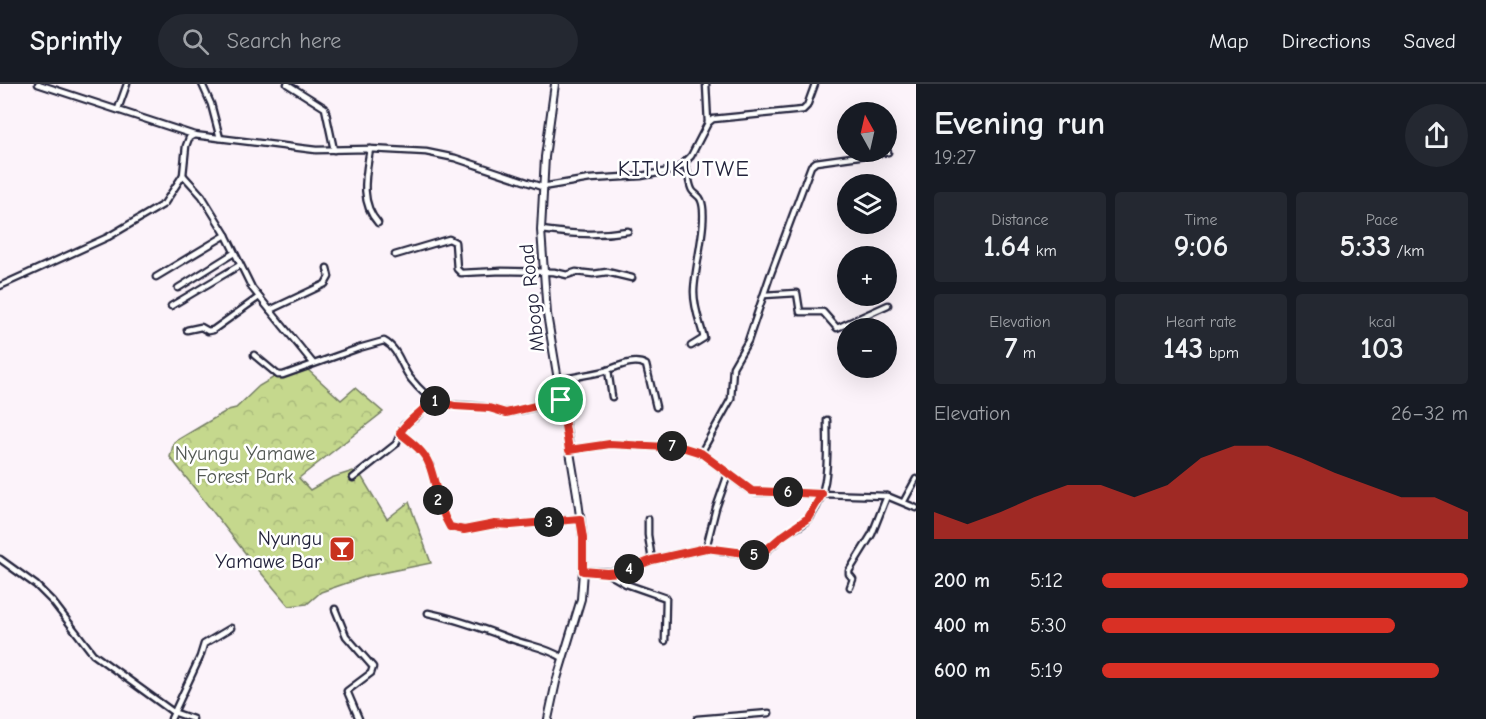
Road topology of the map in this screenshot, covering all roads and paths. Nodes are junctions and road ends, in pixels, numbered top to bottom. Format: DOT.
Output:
graph roads {
  1 [pos="39,84"];
  2 [pos="126,84"];
  3 [pos="202,84"];
  4 [pos="287,84"];
  5 [pos="555,84"];
  6 [pos="706,84"];
  7 [pos="815,84"];
  8 [pos="118,110"];
  9 [pos="708,123"];
  10 [pos="194,135"];
  11 [pos="220,138"];
  12 [pos="370,149"];
  13 [pos="334,150"];
  14 [pos="837,159"];
  15 [pos="684,163"];
  16 [pos="183,175"];
  17 [pos="542,187"];
  18 [pos="378,223"];
  19 [pos="541,230"];
  20 [pos="628,231"];
  21 [pos="226,235"];
  22 [pos="234,253"];
  23 [pos="396,255"];
  24 [pos="240,265"];
  25 [pos="327,268"];
  26 [pos="544,273"];
  27 [pos="156,278"];
  28 [pos="632,278"];
  29 [pos="0,286"];
  30 [pos="178,288"];
  31 [pos="764,295"];
  32 [pos="259,297"];
  33 [pos="171,306"];
  34 [pos="886,306"];
  35 [pos="270,310"];
  36 [pos="187,330"];
  37 [pos="691,346"];
  38 [pos="254,355"];
  39 [pos="313,363"];
  40 [pos="608,370"];
  41 [pos="559,380"];
  42 [pos="612,397"];
  43 [pos="433,400"];
  44 [pos="561,400"];
  45 [pos="656,407"];
  46 [pos="827,420"];
  47 [pos="400,433"];
  48 [pos="569,450"];
  49 [pos="701,453"];
  50 [pos="728,474"];
  51 [pos="353,478"];
  52 [pos="916,480"];
  53 [pos="822,494"];
  54 [pos="887,496"];
  55 [pos="904,501"];
  56 [pos="916,508"];
  57 [pos="580,519"];
  58 [pos="648,519"];
  59 [pos="706,548"];
  60 [pos="0,559"];
  61 [pos="652,560"];
  62 [pos="5,563"];
  63 [pos="0,568"];
  64 [pos="583,571"];
  65 [pos="607,573"];
  66 [pos="850,587"];
  67 [pos="335,609"];
  68 [pos="428,613"];
  69 [pos="231,628"];
  70 [pos="665,641"];
  71 [pos="563,658"];
  72 [pos="173,712"];
  73 [pos="769,713"];
  74 [pos="171,719"];
  75 [pos="193,719"];
  76 [pos="359,719"];
  77 [pos="548,719"];
  78 [pos="700,719"];
  1 -- 8 [label="street"];
  2 -- 8 [label="street"];
  3 -- 11 [label="street"];
  4 -- 13 [label="street"];
  5 -- 17 [label="main road, Mbogo Road"];
  6 -- 9 [label="street"];
  7 -- 9 [label="street"];
  8 -- 10 [label="street"];
  9 -- 15 [label="street"];
  10 -- 11 [label="street"];
  10 -- 16 [label="street"];
  11 -- 13 [label="street"];
  12 -- 13 [label="street"];
  12 -- 17 [label="street"];
  12 -- 18 [label="street"];
  14 -- 31 [label="street"];
  15 -- 17 [label="street"];
  15 -- 37 [label="street"];
  16 -- 21 [label="street"];
  16 -- 29 [label="street"];
  17 -- 19 [label="main road, Mbogo Road"];
  19 -- 20 [label="street"];
  19 -- 26 [label="main road, Mbogo Road"];
  21 -- 22 [label="street"];
  21 -- 27 [label="street"];
  22 -- 24 [label="street"];
  22 -- 30 [label="street"];
  23 -- 26 [label="street"];
  24 -- 32 [label="street"];
  24 -- 33 [label="street"];
  25 -- 35 [label="street"];
  26 -- 28 [label="street"];
  26 -- 41 [label="main road, Mbogo Road"];
  31 -- 34 [label="street"];
  31 -- 49 [label="street"];
  32 -- 35 [label="street"];
  32 -- 36 [label="street"];
  35 -- 39 [label="street"];
  38 -- 39 [label="street"];
  39 -- 43 [label="street"];
  40 -- 41 [label="street"];
  40 -- 42 [label="street"];
  40 -- 45 [label="street"];
  41 -- 44 [label="main road, Mbogo Road"];
  43 -- 44 [label="street"];
  43 -- 47 [label="street"];
  44 -- 48 [label="main road, Mbogo Road"];
  46 -- 53 [label="street"];
  47 -- 51 [label="street"];
  47 -- 57 [label="street"];
  48 -- 49 [label="street"];
  48 -- 57 [label="main road, Mbogo Road"];
  49 -- 50 [label="street"];
  50 -- 53 [label="street"];
  50 -- 59 [label="street"];
  52 -- 55 [label="street"];
  53 -- 54 [label="street"];
  53 -- 59 [label="street"];
  54 -- 55 [label="street"];
  54 -- 66 [label="street"];
  55 -- 56 [label="street"];
  57 -- 64 [label="main road, Mbogo Road"];
  58 -- 61 [label="street"];
  59 -- 61 [label="street"];
  60 -- 62 [label="street"];
  61 -- 65 [label="street"];
  62 -- 63 [label="street"];
  62 -- 72 [label="street"];
  64 -- 65 [label="street"];
  64 -- 71 [label="main road, Mbogo Road"];
  65 -- 70 [label="street"];
  67 -- 76 [label="street"];
  68 -- 71 [label="street"];
  69 -- 72 [label="street"];
  71 -- 77 [label="main road, Mbogo Road"];
  72 -- 74 [label="street"];
  72 -- 75 [label="street"];
  73 -- 78 [label="street"];
}
